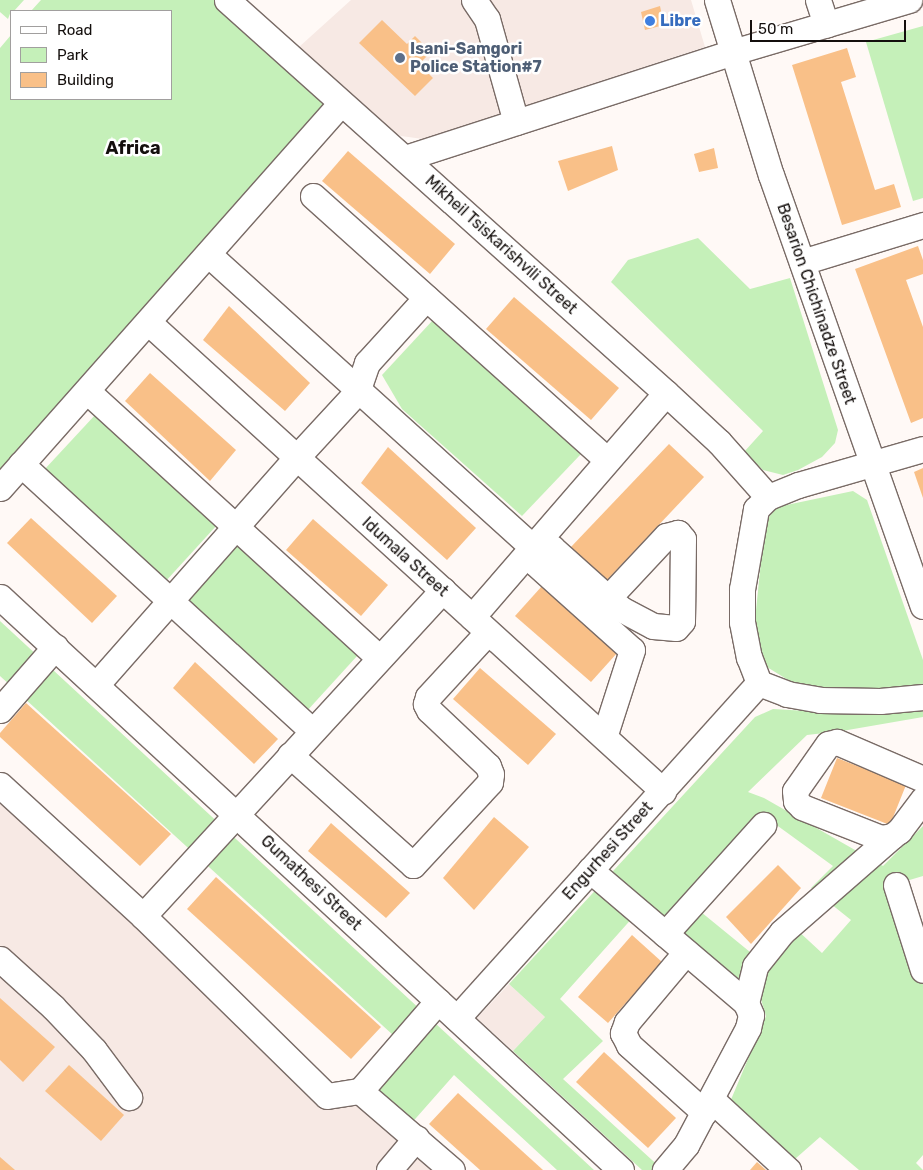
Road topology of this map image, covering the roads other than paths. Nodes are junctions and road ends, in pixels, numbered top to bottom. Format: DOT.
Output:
graph roads {
  1 [pos="227,0"];
  2 [pos="474,0"];
  3 [pos="717,0"];
  4 [pos="818,0"];
  5 [pos="909,0"];
  6 [pos="826,25"];
  7 [pos="734,52"];
  8 [pos="341,103"];
  9 [pos="516,122"];
  10 [pos="404,158"];
  11 [pos="312,196"];
  12 [pos="923,226"];
  13 [pos="208,254"];
  14 [pos="802,262"];
  15 [pos="426,298"];
  16 [pos="148,322"];
  17 [pos="358,389"];
  18 [pos="87,391"];
  19 [pos="666,393"];
  20 [pos="923,449"];
  21 [pos="296,458"];
  22 [pos="607,460"];
  23 [pos="21,464"];
  24 [pos="872,465"];
  25 [pos="0,488"];
  26 [pos="768,497"];
  27 [pos="236,527"];
  28 [pos="533,544"];
  29 [pos="442,590"];
  30 [pos="0,597"];
  31 [pos="608,598"];
  32 [pos="170,601"];
  33 [pos="923,606"];
  34 [pos="480,624"];
  35 [pos="55,647"];
  36 [pos="379,658"];
  37 [pos="759,683"];
  38 [pos="96,685"];
  39 [pos="923,697"];
  40 [pos="0,710"];
  41 [pos="312,731"];
  42 [pos="604,737"];
  43 [pos="290,755"];
  44 [pos="923,779"];
  45 [pos="0,785"];
  46 [pos="663,791"];
  47 [pos="923,799"];
  48 [pos="235,814"];
  49 [pos="763,825"];
  50 [pos="892,836"];
  51 [pos="590,870"];
  52 [pos="896,885"];
  53 [pos="143,916"];
  54 [pos="665,934"];
  55 [pos="686,952"];
  56 [pos="0,959"];
  57 [pos="923,970"];
  58 [pos="438,1001"];
  59 [pos="746,1003"];
  60 [pos="457,1018"];
  61 [pos="360,1091"];
  62 [pos="129,1097"];
  63 [pos="707,1105"];
  64 [pos="416,1138"];
  65 [pos="390,1170"];
  66 [pos="452,1170"];
  67 [pos="621,1170"];
  68 [pos="665,1170"];
  69 [pos="788,1170"];
  1 -- 8 [label="street, Mikheil Tsiskarishvili Street"];
  2 -- 9 [label="street"];
  3 -- 7 [label="street, Besarion Chichinadze Street"];
  4 -- 6 [label="street"];
  5 -- 6 [label="street"];
  6 -- 7 [label="street"];
  7 -- 9 [label="street"];
  7 -- 14 [label="street, Besarion Chichinadze Street"];
  8 -- 10 [label="street, Mikheil Tsiskarishvili Street"];
  8 -- 13 [label="street"];
  9 -- 10 [label="street"];
  10 -- 19 [label="street, Mikheil Tsiskarishvili Street"];
  11 -- 15 [label="street"];
  12 -- 14 [label="street"];
  13 -- 16 [label="street"];
  13 -- 17 [label="street"];
  14 -- 24 [label="street, Besarion Chichinadze Street"];
  15 -- 17 [label="street"];
  15 -- 22 [label="street"];
  16 -- 18 [label="street"];
  16 -- 21 [label="street, Idumala Street"];
  17 -- 21 [label="street"];
  17 -- 28 [label="street"];
  18 -- 23 [label="street"];
  18 -- 27 [label="street"];
  19 -- 22 [label="street"];
  19 -- 26 [label="street, Mikheil Tsiskarishvili Street"];
  20 -- 24 [label="street"];
  21 -- 27 [label="street"];
  21 -- 29 [label="street, Idumala Street"];
  22 -- 28 [label="street"];
  23 -- 25 [label="street"];
  23 -- 32 [label="street"];
  24 -- 26 [label="street"];
  24 -- 33 [label="street, Besarion Chichinadze Street"];
  26 -- 37 [label="street"];
  27 -- 32 [label="street"];
  27 -- 36 [label="street"];
  28 -- 31 [label="street"];
  28 -- 34 [label="street"];
  28 -- 42 [label="street"];
  29 -- 34 [label="street, Idumala Street"];
  29 -- 36 [label="street"];
  30 -- 35 [label="street, Gumathesi Street"];
  32 -- 38 [label="street"];
  32 -- 41 [label="street"];
  34 -- 42 [label="street, Idumala Street"];
  34 -- 43 [label="street"];
  35 -- 38 [label="street, Gumathesi Street"];
  35 -- 40 [label="street"];
  36 -- 41 [label="street"];
  37 -- 39 [label="street"];
  37 -- 46 [label="street, Engurhesi Street"];
  38 -- 48 [label="street, Gumathesi Street"];
  41 -- 43 [label="street"];
  42 -- 46 [label="street, Idumala Street"];
  43 -- 48 [label="street"];
  44 -- 50 [label="street"];
  45 -- 53 [label="street"];
  46 -- 51 [label="street, Engurhesi Street"];
  47 -- 50 [label="street"];
  48 -- 53 [label="street"];
  48 -- 58 [label="street, Gumathesi Street"];
  49 -- 54 [label="street"];
  50 -- 59 [label="street"];
  51 -- 54 [label="street"];
  51 -- 60 [label="street, Engurhesi Street"];
  52 -- 57 [label="street"];
  53 -- 61 [label="street"];
  54 -- 55 [label="street"];
  55 -- 59 [label="street"];
  55 -- 63 [label="street"];
  56 -- 62 [label="street"];
  58 -- 60 [label="street, Gumathesi Street"];
  58 -- 61 [label="street"];
  59 -- 63 [label="street"];
  60 -- 67 [label="street, Gumathesi Street"];
  61 -- 64 [label="street"];
  63 -- 68 [label="street"];
  63 -- 69 [label="street"];
  64 -- 65 [label="street"];
  64 -- 66 [label="street"];
}
